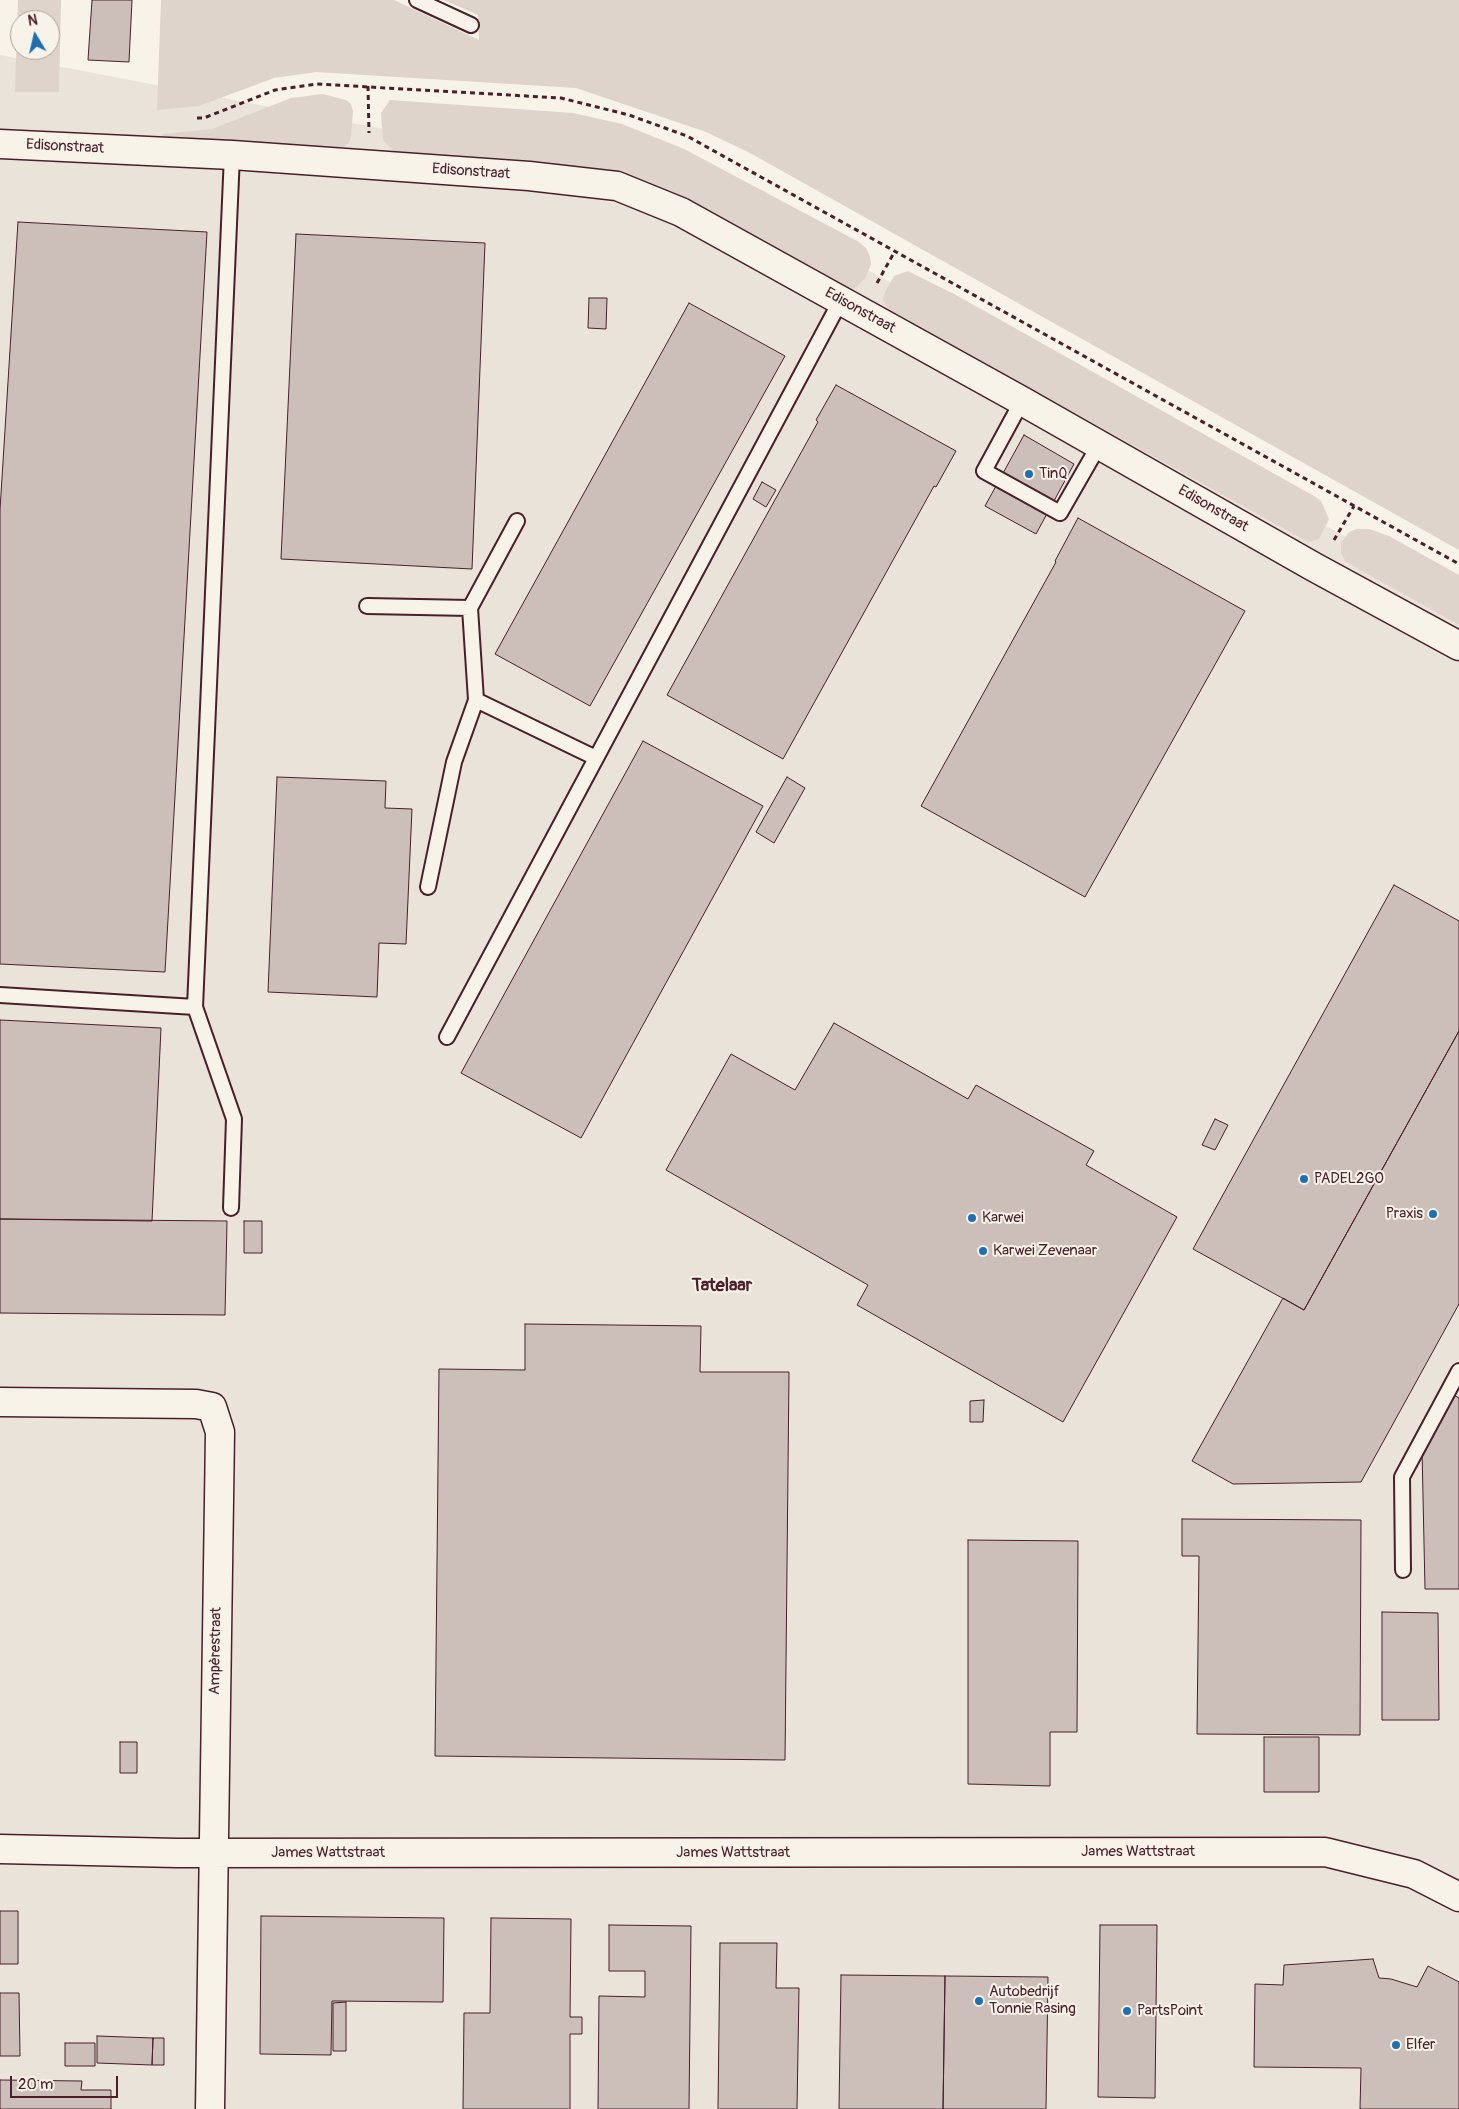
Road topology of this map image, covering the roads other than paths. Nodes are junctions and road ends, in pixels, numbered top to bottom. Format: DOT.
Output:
graph roads {
  1 [pos="417,0"];
  2 [pos="471,25"];
  3 [pos="0,144"];
  4 [pos="232,154"];
  5 [pos="841,300"];
  6 [pos="1022,401"];
  7 [pos="1099,445"];
  8 [pos="517,521"];
  9 [pos="367,606"];
  10 [pos="470,608"];
  11 [pos="1459,646"];
  12 [pos="476,700"];
  13 [pos="596,758"];
  14 [pos="428,887"];
  15 [pos="0,995"];
  16 [pos="195,1007"];
  17 [pos="447,1037"];
  18 [pos="231,1208"];
  19 [pos="1459,1372"];
  20 [pos="0,1402"];
  21 [pos="1403,1570"];
  22 [pos="0,1849"];
  23 [pos="213,1853"];
  24 [pos="1459,1897"];
  25 [pos="210,2109"];
  1 -- 2 [label="lane"];
  3 -- 4 [label="street, Edisonstraat"];
  4 -- 5 [label="street, Edisonstraat"];
  4 -- 16 [label="lane"];
  5 -- 6 [label="street, Edisonstraat"];
  5 -- 13 [label="lane"];
  6 -- 7 [label="street, Edisonstraat"];
  6 -- 7 [label="lane"];
  7 -- 11 [label="street, Edisonstraat"];
  8 -- 10 [label="lane"];
  9 -- 10 [label="lane"];
  10 -- 12 [label="lane"];
  12 -- 13 [label="lane"];
  12 -- 14 [label="lane"];
  13 -- 17 [label="lane"];
  15 -- 16 [label="lane"];
  16 -- 18 [label="lane"];
  19 -- 21 [label="lane"];
  20 -- 23 [label="street, Ampèrestraat"];
  22 -- 23 [label="street, James Wattstraat"];
  23 -- 24 [label="street, James Wattstraat"];
  23 -- 25 [label="street, Ampèrestraat"];
}
